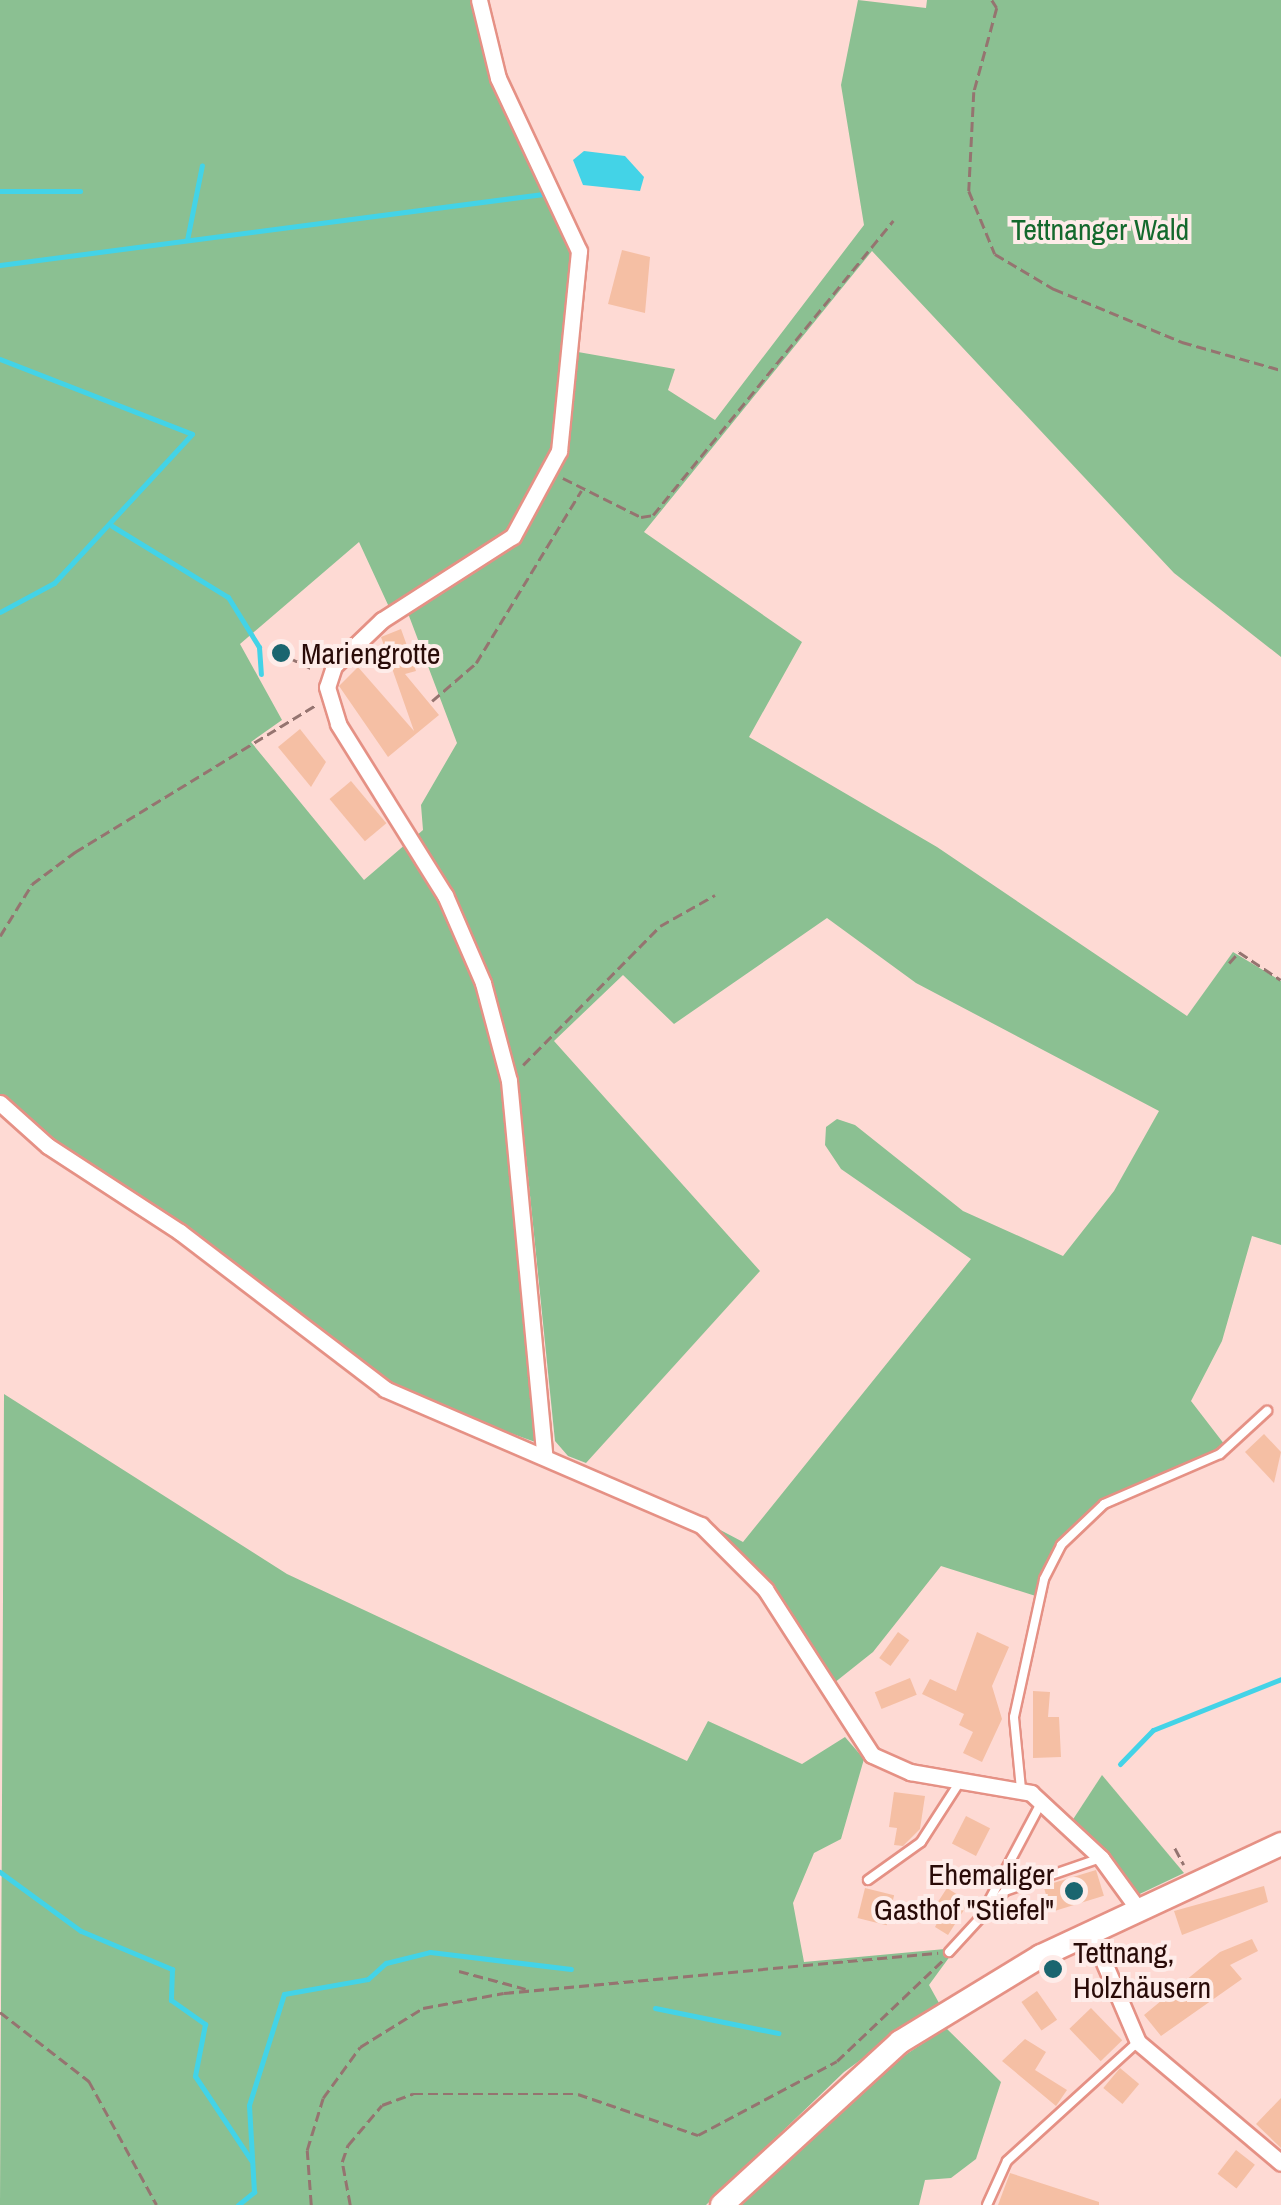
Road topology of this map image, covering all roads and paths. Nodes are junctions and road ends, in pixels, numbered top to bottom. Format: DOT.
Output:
graph roads {
  1 [pos="479,0"];
  2 [pos="992,0"];
  3 [pos="892,222"];
  4 [pos="1281,370"];
  5 [pos="554,472"];
  6 [pos="580,490"];
  7 [pos="288,657"];
  8 [pos="328,676"];
  9 [pos="329,699"];
  10 [pos="432,702"];
  11 [pos="715,895"];
  12 [pos="0,936"];
  13 [pos="1230,963"];
  14 [pos="1281,980"];
  15 [pos="509,1082"];
  16 [pos="0,1103"];
  17 [pos="1267,1410"];
  18 [pos="544,1454"];
  19 [pos="963,1777"];
  20 [pos="1022,1789"];
  21 [pos="1042,1801"];
  22 [pos="1281,1844"];
  23 [pos="1101,1858"];
  24 [pos="868,1880"];
  25 [pos="986,1905"];
  26 [pos="1138,1910"];
  27 [pos="1091,1932"];
  28 [pos="949,1952"];
  29 [pos="459,1972"];
  30 [pos="532,1991"];
  31 [pos="0,2012"];
  32 [pos="1138,2042"];
  33 [pos="1281,2163"];
  34 [pos="157,2205"];
  35 [pos="311,2205"];
  36 [pos="350,2205"];
  37 [pos="722,2205"];
  38 [pos="987,2205"];
  1 -- 5 [label="street"];
  2 -- 4 [label="path"];
  3 -- 6 [label="path"];
  5 -- 6 [label="path"];
  5 -- 8 [label="street"];
  6 -- 10 [label="path"];
  7 -- 8 [label="path"];
  8 -- 9 [label="street"];
  9 -- 12 [label="path"];
  9 -- 15 [label="street"];
  11 -- 15 [label="path"];
  13 -- 14 [label="path"];
  15 -- 18 [label="street"];
  16 -- 18 [label="street"];
  17 -- 20 [label="lane"];
  18 -- 19 [label="street"];
  19 -- 20 [label="street"];
  19 -- 24 [label="lane"];
  20 -- 21 [label="street"];
  21 -- 23 [label="street"];
  21 -- 25 [label="lane"];
  22 -- 26 [label="main road"];
  23 -- 25 [label="lane"];
  23 -- 26 [label="street"];
  25 -- 28 [label="lane"];
  26 -- 27 [label="main road"];
  27 -- 32 [label="street"];
  27 -- 37 [label="main road"];
  28 -- 30 [label="path"];
  28 -- 36 [label="path"];
  29 -- 30 [label="path"];
  30 -- 35 [label="path"];
  31 -- 34 [label="path"];
  32 -- 33 [label="street"];
  32 -- 38 [label="lane"];
}
